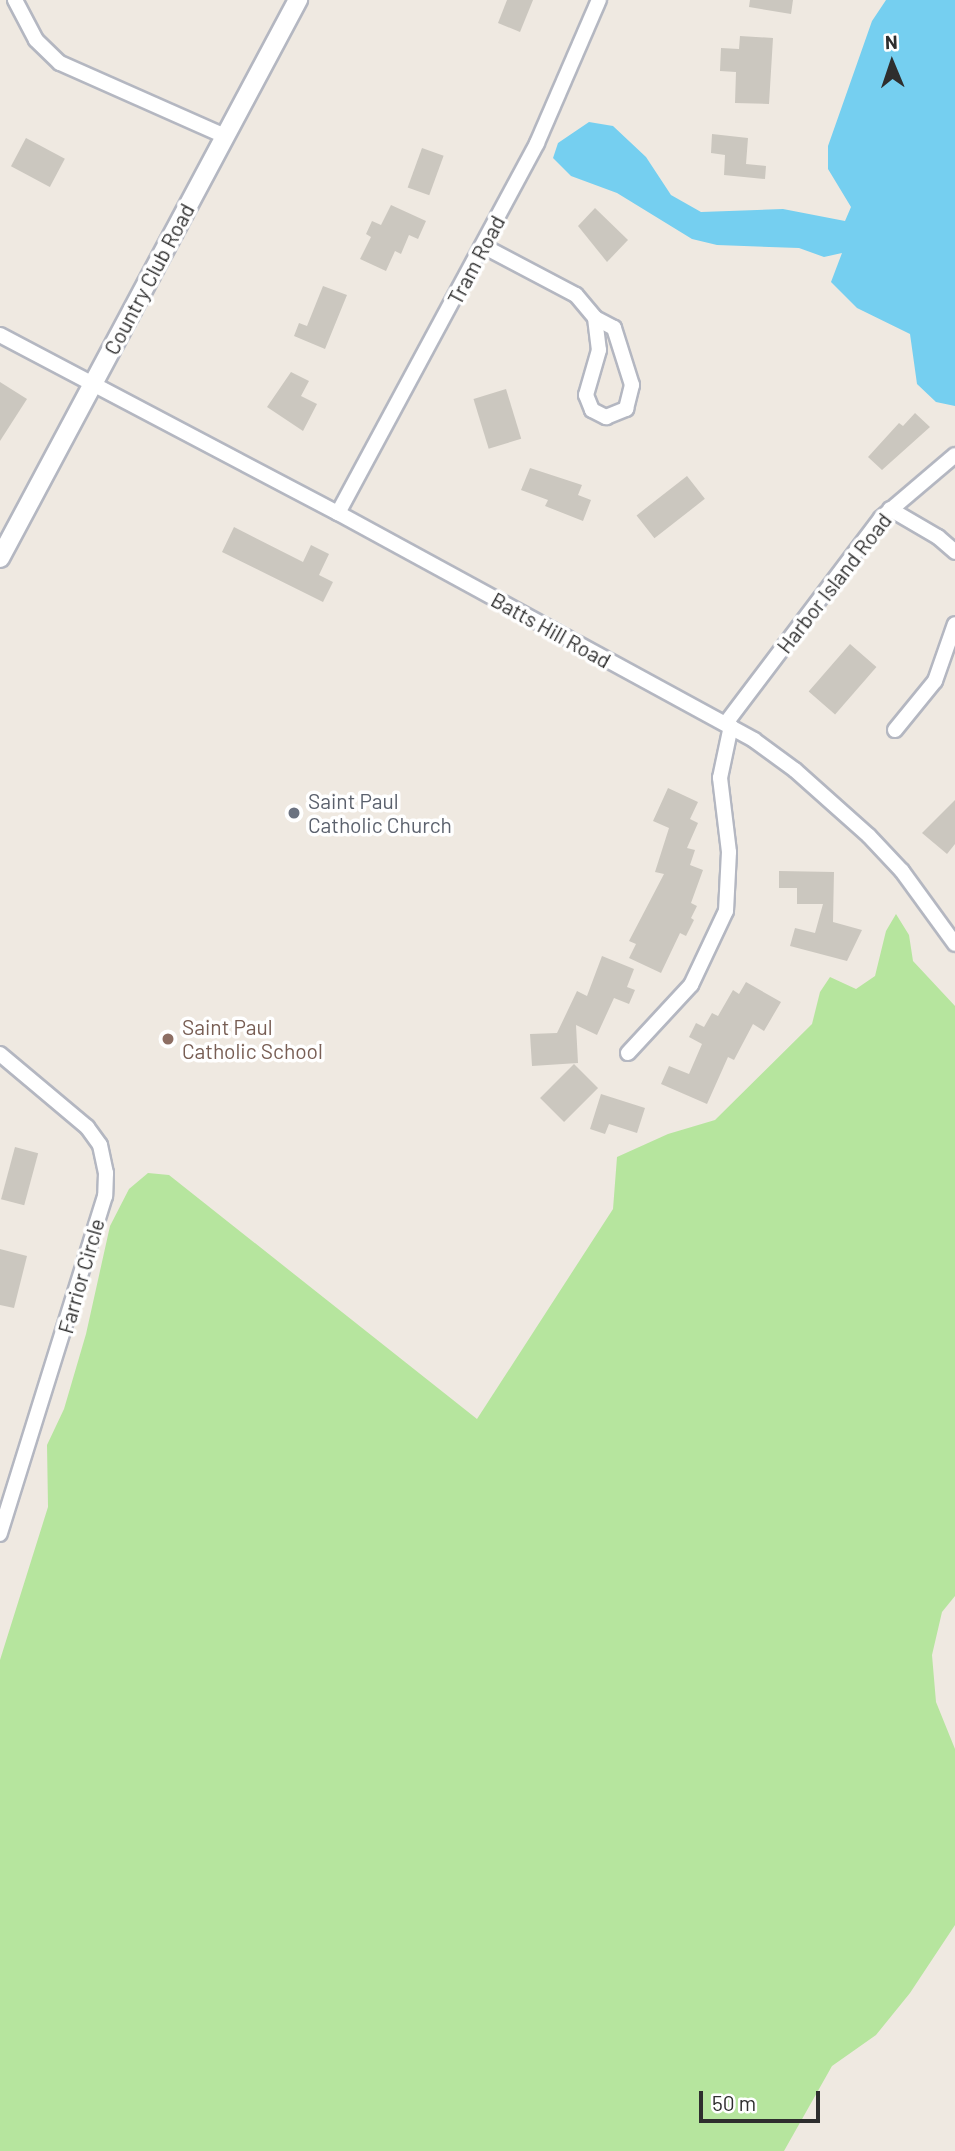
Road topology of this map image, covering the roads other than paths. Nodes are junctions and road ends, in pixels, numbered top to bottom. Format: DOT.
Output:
graph roads {
  1 [pos="15,0"];
  2 [pos="298,0"];
  3 [pos="599,0"];
  4 [pos="225,136"];
  5 [pos="484,246"];
  6 [pos="595,318"];
  7 [pos="0,335"];
  8 [pos="94,382"];
  9 [pos="955,455"];
  10 [pos="890,509"];
  11 [pos="338,513"];
  12 [pos="955,552"];
  13 [pos="0,558"];
  14 [pos="955,624"];
  15 [pos="728,725"];
  16 [pos="895,730"];
  17 [pos="955,944"];
  18 [pos="628,1053"];
  19 [pos="0,1054"];
  20 [pos="0,1534"];
  1 -- 4 [label="street"];
  2 -- 4 [label="street, Country Club Road"];
  3 -- 5 [label="street, Tram Road"];
  4 -- 8 [label="street, Country Club Road"];
  5 -- 6 [label="street"];
  5 -- 11 [label="street, Tram Road"];
  6 -- 6 [label="street"];
  7 -- 8 [label="street, Batts Hill Road"];
  8 -- 11 [label="street, Batts Hill Road"];
  8 -- 13 [label="street, Country Club Road"];
  9 -- 10 [label="street, Harbor Island Road"];
  10 -- 12 [label="street"];
  10 -- 15 [label="street, Harbor Island Road"];
  11 -- 15 [label="street, Batts Hill Road"];
  14 -- 16 [label="street"];
  15 -- 17 [label="street, Batts Hill Road"];
  15 -- 18 [label="street"];
  19 -- 20 [label="street, Farrior Circle"];
}
